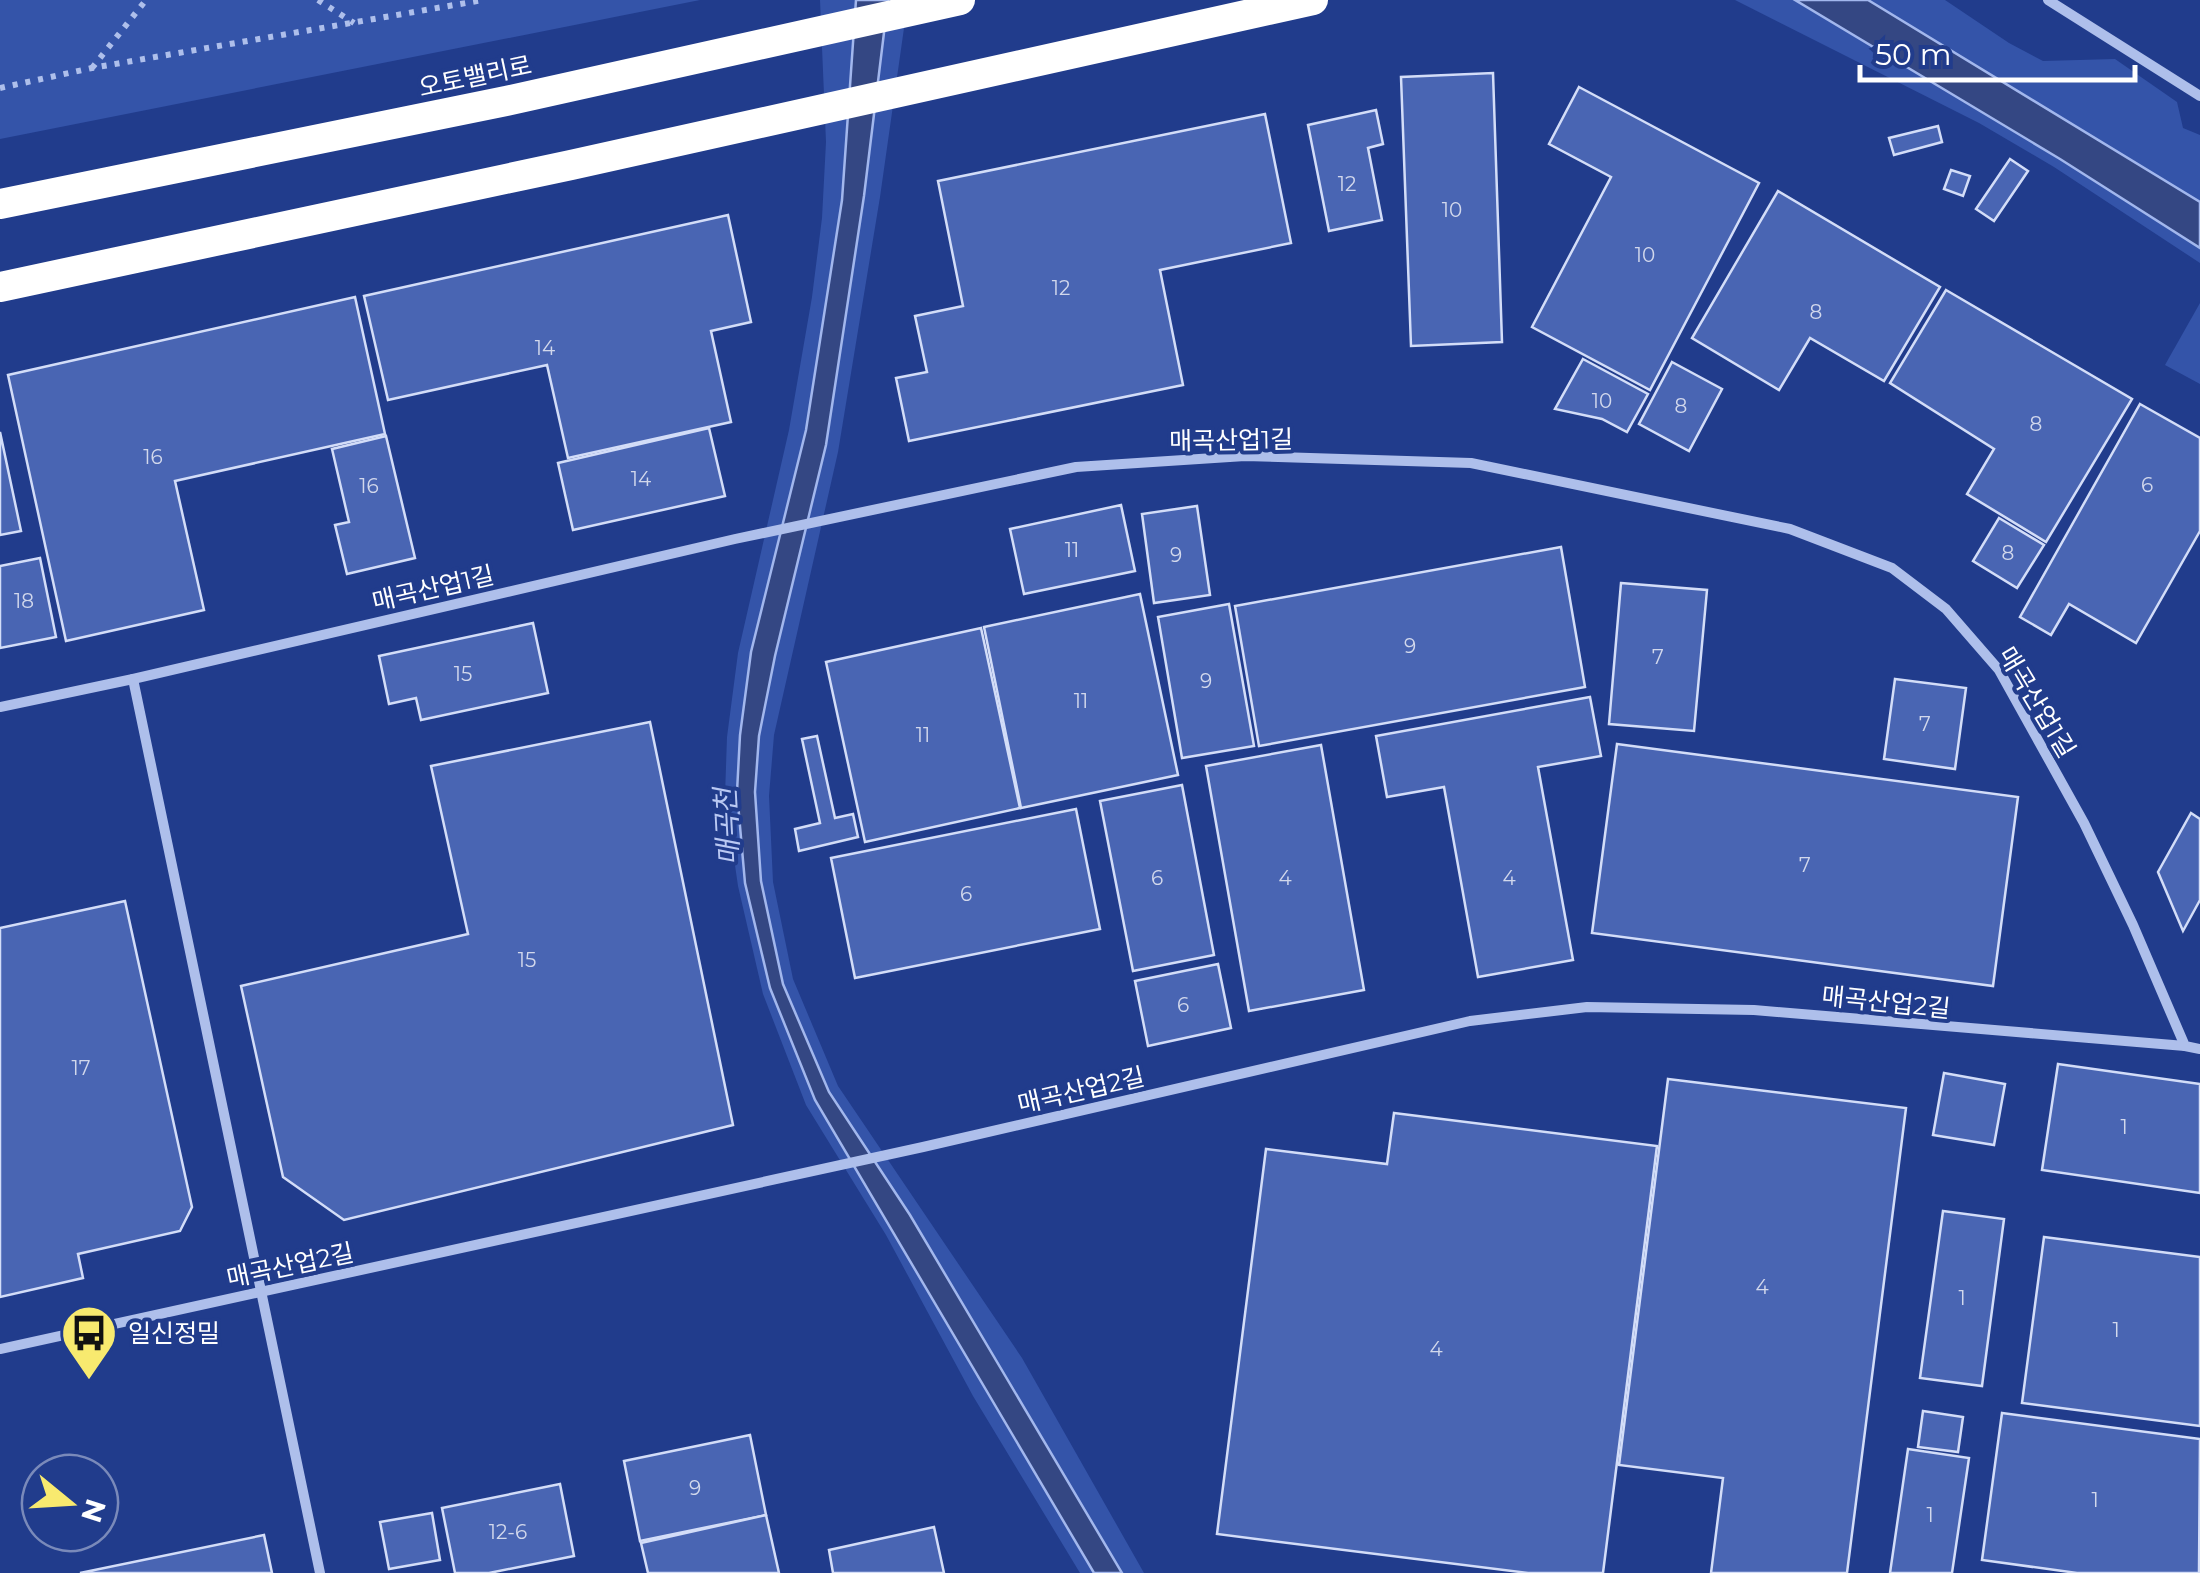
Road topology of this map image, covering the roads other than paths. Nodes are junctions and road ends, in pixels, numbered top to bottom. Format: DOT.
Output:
graph roads {
  1 [pos="960,0"];
  2 [pos="1313,0"];
  3 [pos="2048,0"];
  4 [pos="2200,96"];
  5 [pos="0,204"];
  6 [pos="0,288"];
  7 [pos="134,680"];
  8 [pos="0,707"];
  9 [pos="2185,1046"];
  10 [pos="2200,1049"];
  11 [pos="260,1292"];
  12 [pos="0,1349"];
  13 [pos="320,1573"];
  1 -- 5 [label="highway, 오토밸리로"];
  2 -- 6 [label="highway"];
  3 -- 4 [label="street"];
  7 -- 8 [label="street, 매곡산업1길"];
  7 -- 9 [label="street, 매곡산업1길"];
  7 -- 11 [label="street"];
  9 -- 10 [label="street"];
  9 -- 11 [label="street, 매곡산업2길"];
  11 -- 12 [label="street, 매곡산업2길"];
  11 -- 13 [label="street"];
}
